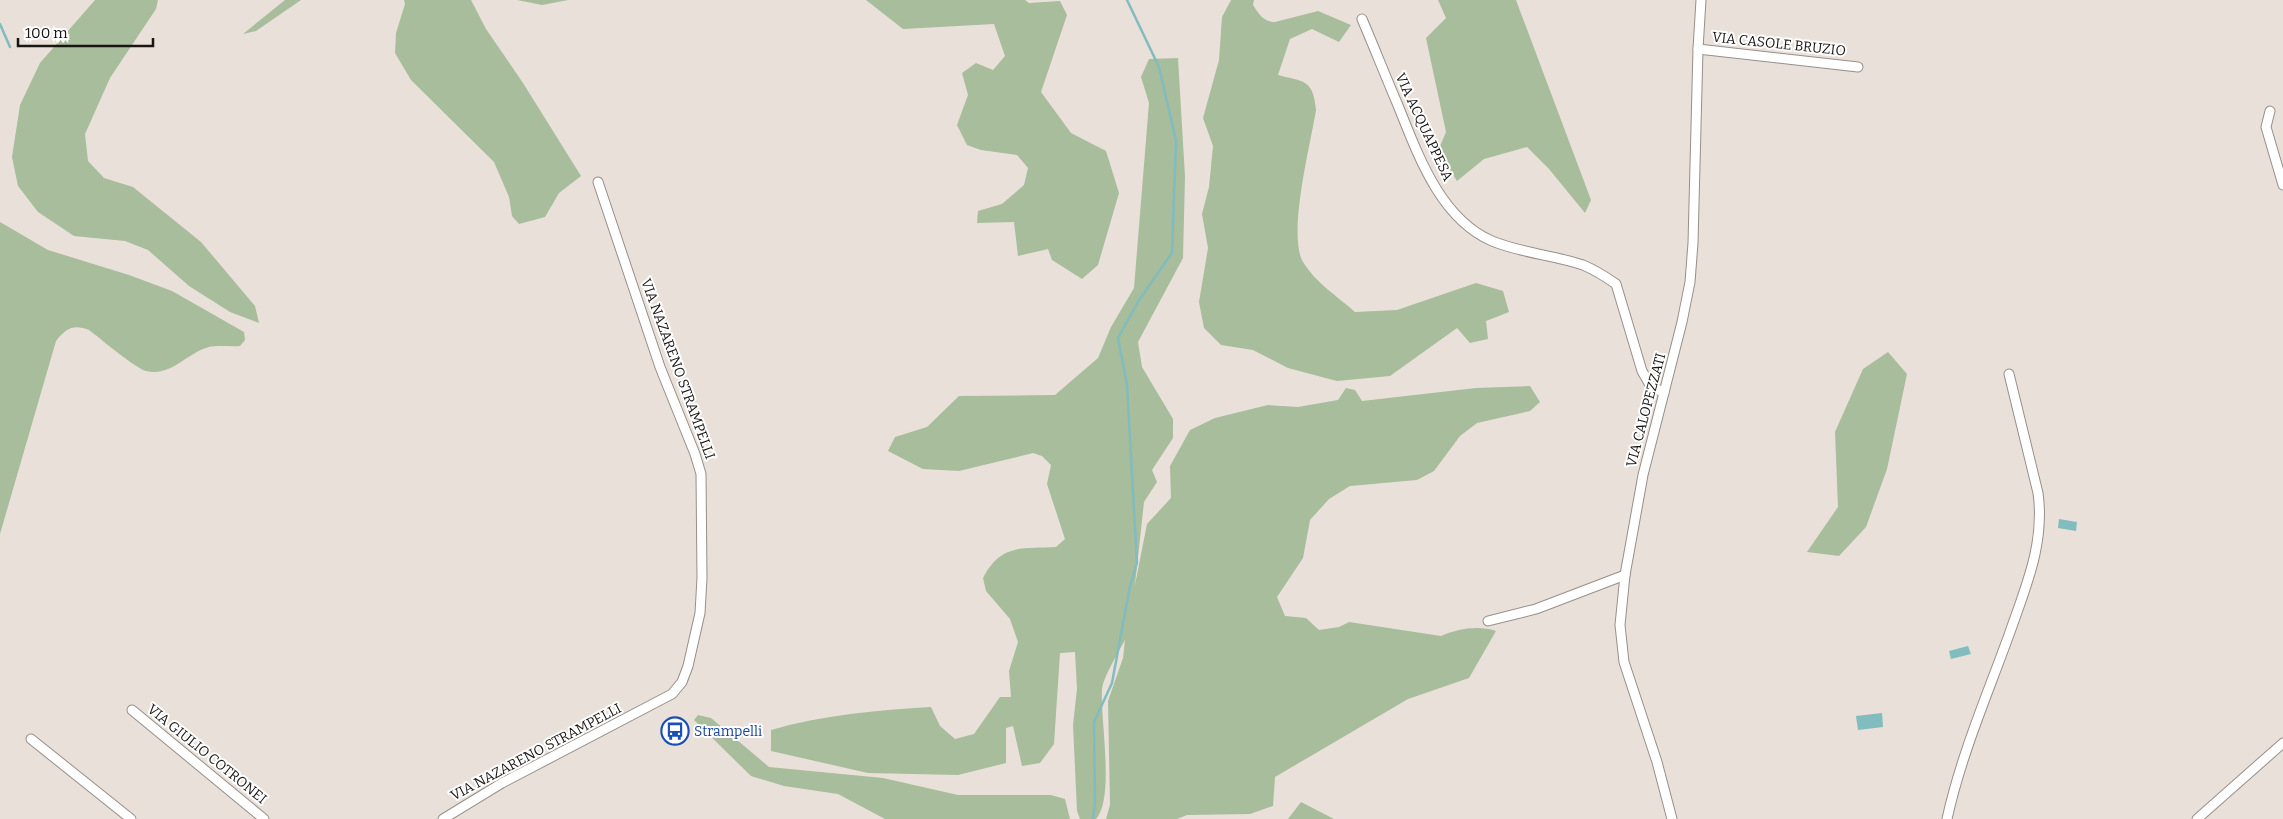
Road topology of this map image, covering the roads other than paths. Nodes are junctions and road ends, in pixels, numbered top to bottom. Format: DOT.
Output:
graph roads {
  1 [pos="1701,0"];
  2 [pos="1362,18"];
  3 [pos="1698,49"];
  4 [pos="1858,67"];
  5 [pos="2270,111"];
  6 [pos="598,182"];
  7 [pos="2283,185"];
  8 [pos="2009,374"];
  9 [pos="1664,393"];
  10 [pos="1625,575"];
  11 [pos="1488,621"];
  12 [pos="132,710"];
  13 [pos="31,738"];
  14 [pos="2283,743"];
  15 [pos="131,819"];
  16 [pos="264,819"];
  17 [pos="443,819"];
  18 [pos="1672,819"];
  19 [pos="1947,819"];
  20 [pos="2196,819"];
  1 -- 3 [label="street, VIA CALOPEZZATI"];
  2 -- 9 [label="street, VIA ACQUAPPESA"];
  3 -- 4 [label="street, VIA CASOLE BRUZIO"];
  3 -- 9 [label="street, VIA CALOPEZZATI"];
  5 -- 7 [label="street"];
  6 -- 17 [label="street, VIA NAZARENO STRAMPELLI"];
  8 -- 19 [label="street"];
  9 -- 10 [label="street, VIA CALOPEZZATI"];
  10 -- 11 [label="street"];
  10 -- 18 [label="street, VIA CALOPEZZATI"];
  12 -- 16 [label="street, VIA GIULIO COTRONEI"];
  13 -- 15 [label="street"];
  14 -- 20 [label="street"];
}
